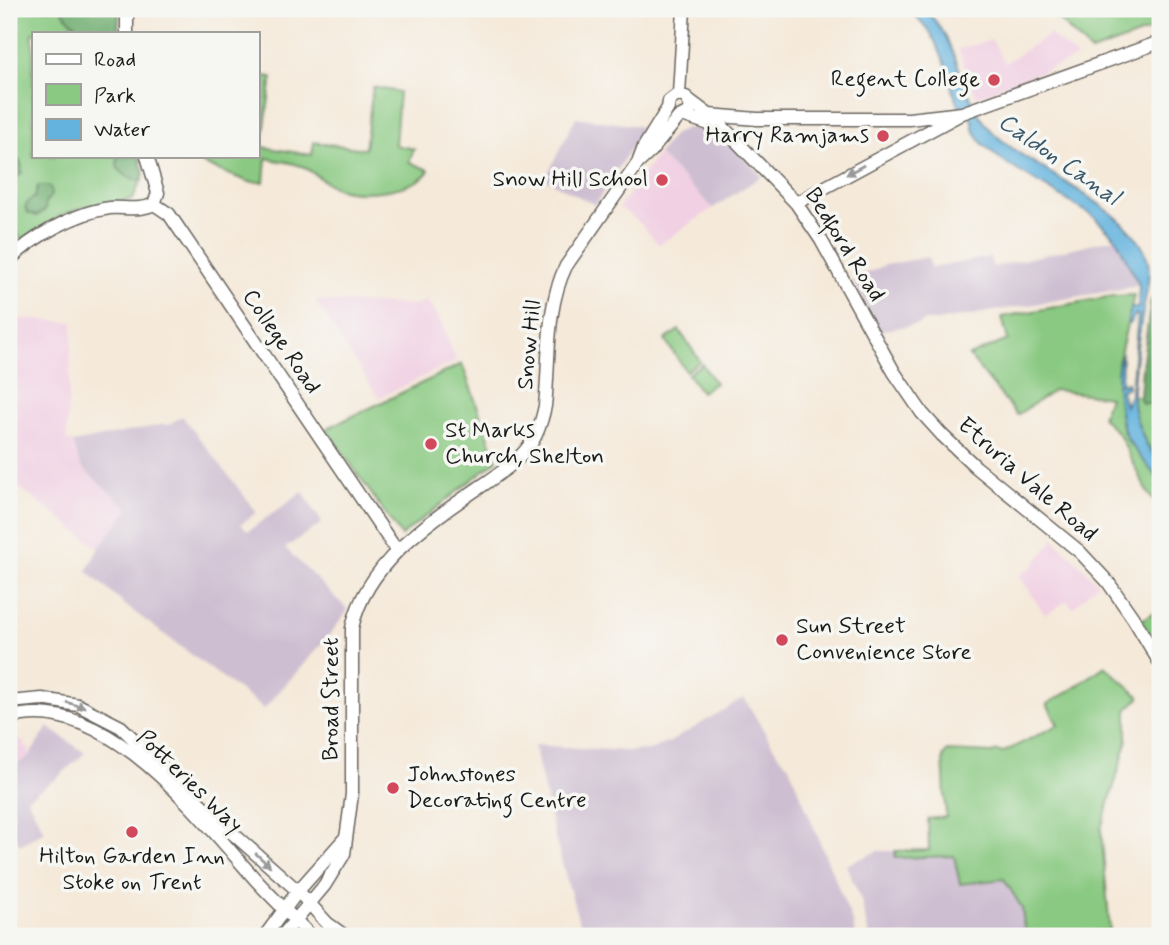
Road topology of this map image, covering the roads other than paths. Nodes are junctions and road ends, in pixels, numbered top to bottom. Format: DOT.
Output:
graph roads {
  1 [pos="127,9"];
  2 [pos="684,9"];
  3 [pos="127,32"];
  4 [pos="1160,42"];
  5 [pos="684,97"];
  6 [pos="668,108"];
  7 [pos="962,113"];
  8 [pos="709,115"];
  9 [pos="682,116"];
  10 [pos="757,119"];
  11 [pos="909,119"];
  12 [pos="722,128"];
  13 [pos="915,139"];
  14 [pos="736,141"];
  15 [pos="148,158"];
  16 [pos="638,163"];
  17 [pos="796,203"];
  18 [pos="154,204"];
  19 [pos="9,261"];
  20 [pos="868,326"];
  21 [pos="538,430"];
  22 [pos="397,551"];
  23 [pos="1160,663"];
  24 [pos="9,702"];
  25 [pos="9,718"];
  26 [pos="345,837"];
  27 [pos="298,891"];
  28 [pos="311,904"];
  29 [pos="284,909"];
  30 [pos="296,921"];
  31 [pos="265,936"];
  32 [pos="282,936"];
  33 [pos="311,936"];
  34 [pos="345,936"];
  1 -- 3 [label="main road"];
  2 -- 5 [label="main road"];
  4 -- 7 [label="main road"];
  5 -- 6 [label="main road"];
  5 -- 8 [label="main road, Bedford Road"];
  5 -- 9 [label="main road"];
  6 -- 9 [label="main road"];
  6 -- 16 [label="main road, Snow Hill"];
  7 -- 11 [label="main road"];
  7 -- 13 [label="main road"];
  8 -- 10 [label="main road"];
  8 -- 12 [label="main road, Bedford Road"];
  9 -- 12 [label="main road, Bedford Road"];
  9 -- 16 [label="main road, Snow Hill"];
  10 -- 11 [label="main road"];
  10 -- 14 [label="main road"];
  11 -- 13 [label="main road"];
  12 -- 14 [label="main road, Bedford Road"];
  13 -- 17 [label="main road, one-way"];
  14 -- 17 [label="main road, Bedford Road"];
  15 -- 18 [label="main road"];
  16 -- 21 [label="main road, Snow Hill"];
  17 -- 20 [label="main road, Bedford Road"];
  18 -- 19 [label="main road"];
  18 -- 22 [label="main road, College Road"];
  20 -- 23 [label="main road, Etruria Vale Road"];
  21 -- 22 [label="main road, Broad Street"];
  22 -- 26 [label="main road, Broad Street"];
  24 -- 27 [label="main road, Potteries Way, one-way"];
  25 -- 29 [label="main road, Potteries Way"];
  26 -- 27 [label="main road"];
  26 -- 28 [label="main road, Broad Street"];
  27 -- 28 [label="main road, Potteries Way"];
  27 -- 29 [label="main road"];
  28 -- 30 [label="main road, Broad Street"];
  28 -- 34 [label="main road"];
  29 -- 30 [label="main road, Potteries Way"];
  29 -- 31 [label="main road"];
  30 -- 32 [label="main road, Broad Street"];
  30 -- 33 [label="main road, Potteries Way"];
}
